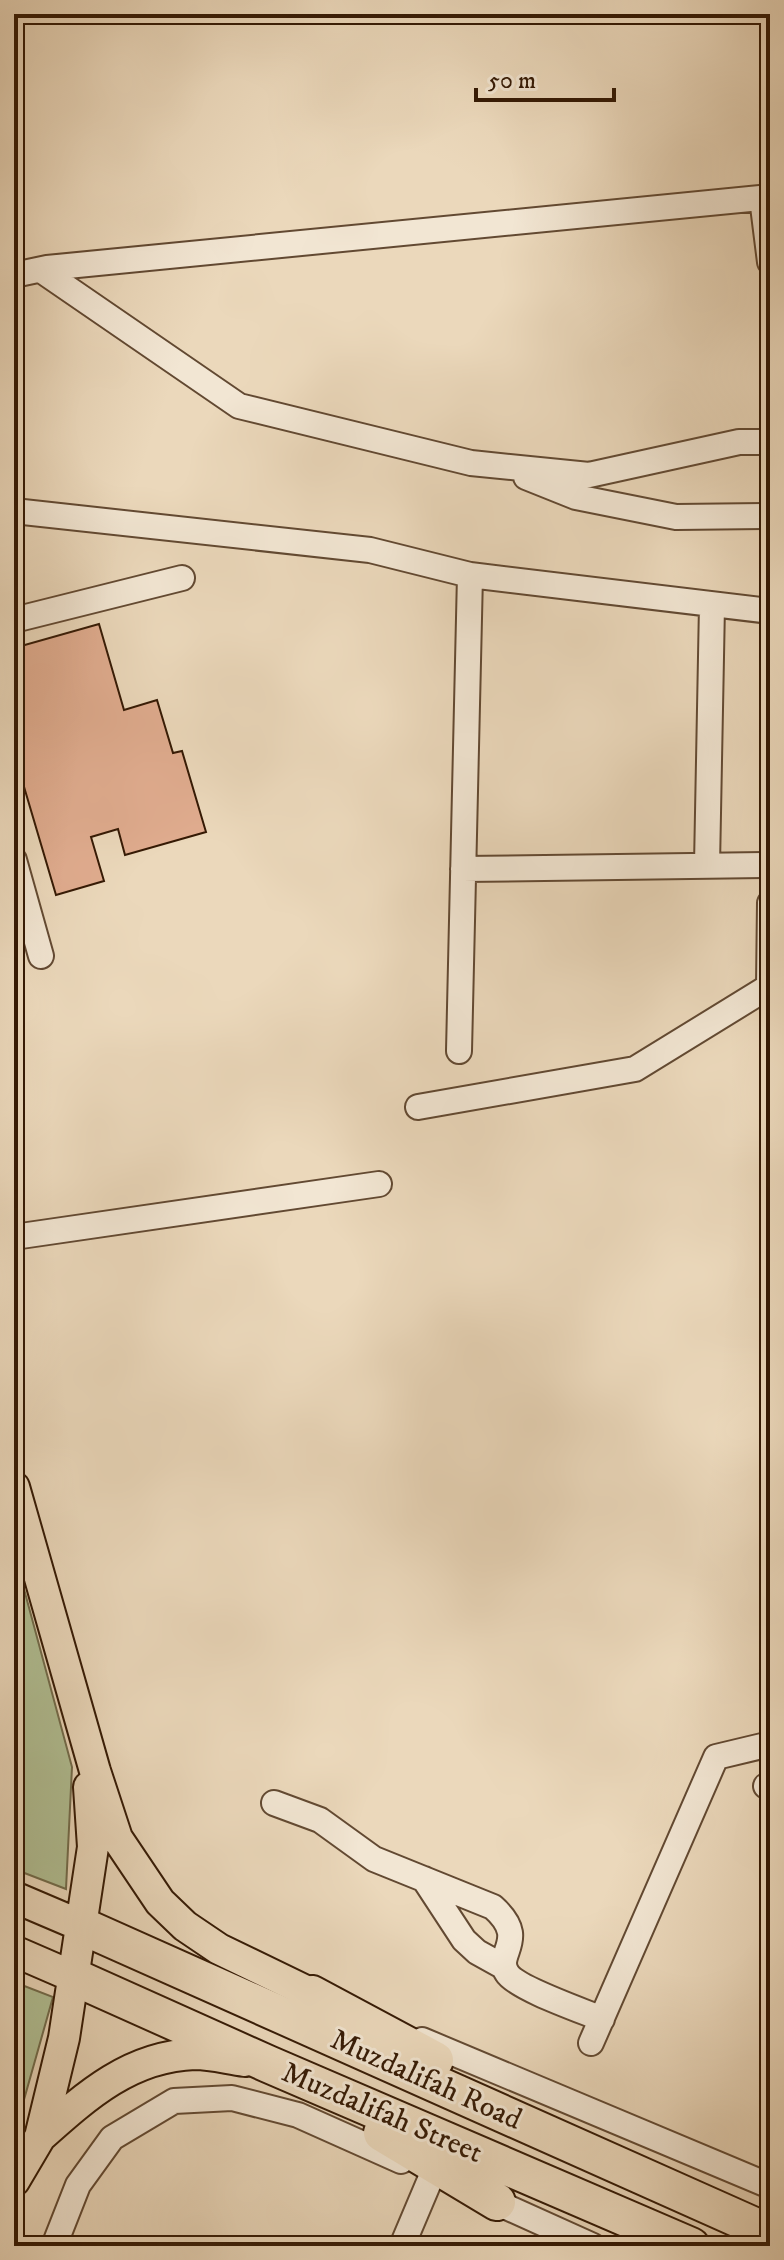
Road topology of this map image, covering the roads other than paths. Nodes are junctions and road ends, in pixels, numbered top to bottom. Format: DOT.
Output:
graph roads {
  1 [pos="766,197"];
  2 [pos="770,262"];
  3 [pos="41,270"];
  4 [pos="14,275"];
  5 [pos="770,442"];
  6 [pos="495,465"];
  7 [pos="14,511"];
  8 [pos="770,516"];
  9 [pos="470,575"];
  10 [pos="182,578"];
  11 [pos="712,605"];
  12 [pos="770,611"];
  13 [pos="14,620"];
  14 [pos="14,860"];
  15 [pos="707,865"];
  16 [pos="770,865"];
  17 [pos="463,869"];
  18 [pos="770,903"];
  19 [pos="41,956"];
  20 [pos="770,986"];
  21 [pos="459,1051"];
  22 [pos="418,1107"];
  23 [pos="379,1184"];
  24 [pos="14,1237"];
  25 [pos="14,1487"];
  26 [pos="87,1744"];
  27 [pos="770,1750"];
  28 [pos="274,1803"];
  29 [pos="424,1879"];
  30 [pos="14,1897"];
  31 [pos="82,1926"];
  32 [pos="14,1951"];
  33 [pos="504,1967"];
  34 [pos="74,1977"];
  35 [pos="312,1994"];
  36 [pos="602,2019"];
  37 [pos="591,2043"];
  38 [pos="268,2064"];
  39 [pos="40,2137"];
  40 [pos="432,2175"];
  41 [pos="14,2181"];
  42 [pos="770,2186"];
  43 [pos="497,2202"];
  44 [pos="719,2211"];
  45 [pos="770,2233"];
  46 [pos="54,2246"];
  47 [pos="402,2246"];
  48 [pos="593,2246"];
  49 [pos="691,2246"];
  1 -- 2 [label="street"];
  1 -- 3 [label="street"];
  3 -- 4 [label="street"];
  3 -- 6 [label="street"];
  5 -- 6 [label="street"];
  6 -- 8 [label="street"];
  7 -- 9 [label="street"];
  9 -- 11 [label="street"];
  9 -- 17 [label="street"];
  10 -- 13 [label="street"];
  11 -- 12 [label="street"];
  11 -- 15 [label="street"];
  14 -- 19 [label="street"];
  15 -- 16 [label="street"];
  15 -- 17 [label="street"];
  17 -- 21 [label="street"];
  18 -- 20 [label="street"];
  20 -- 22 [label="street"];
  23 -- 24 [label="street"];
  25 -- 26 [label="main road"];
  26 -- 31 [label="main road"];
  26 -- 35 [label="main road"];
  27 -- 36 [label="street"];
  28 -- 29 [label="street"];
  29 -- 33 [label="street"];
  29 -- 33 [label="street"];
  30 -- 31 [label="main road"];
  31 -- 34 [label="main road"];
  31 -- 44 [label="highway, Muzdalifah Road"];
  32 -- 34 [label="main road"];
  33 -- 36 [label="street"];
  34 -- 38 [label="highway, Muzdalifah Street"];
  34 -- 39 [label="main road"];
  35 -- 42 [label="street"];
  35 -- 44 [label="highway"];
  36 -- 37 [label="street"];
  38 -- 39 [label="main road"];
  38 -- 43 [label="highway"];
  38 -- 49 [label="highway, Muzdalifah Street"];
  39 -- 41 [label="main road"];
  40 -- 43 [label="street"];
  40 -- 46 [label="street"];
  40 -- 47 [label="street"];
  43 -- 48 [label="street"];
  44 -- 45 [label="highway, Muzdalifah Road"];
}
